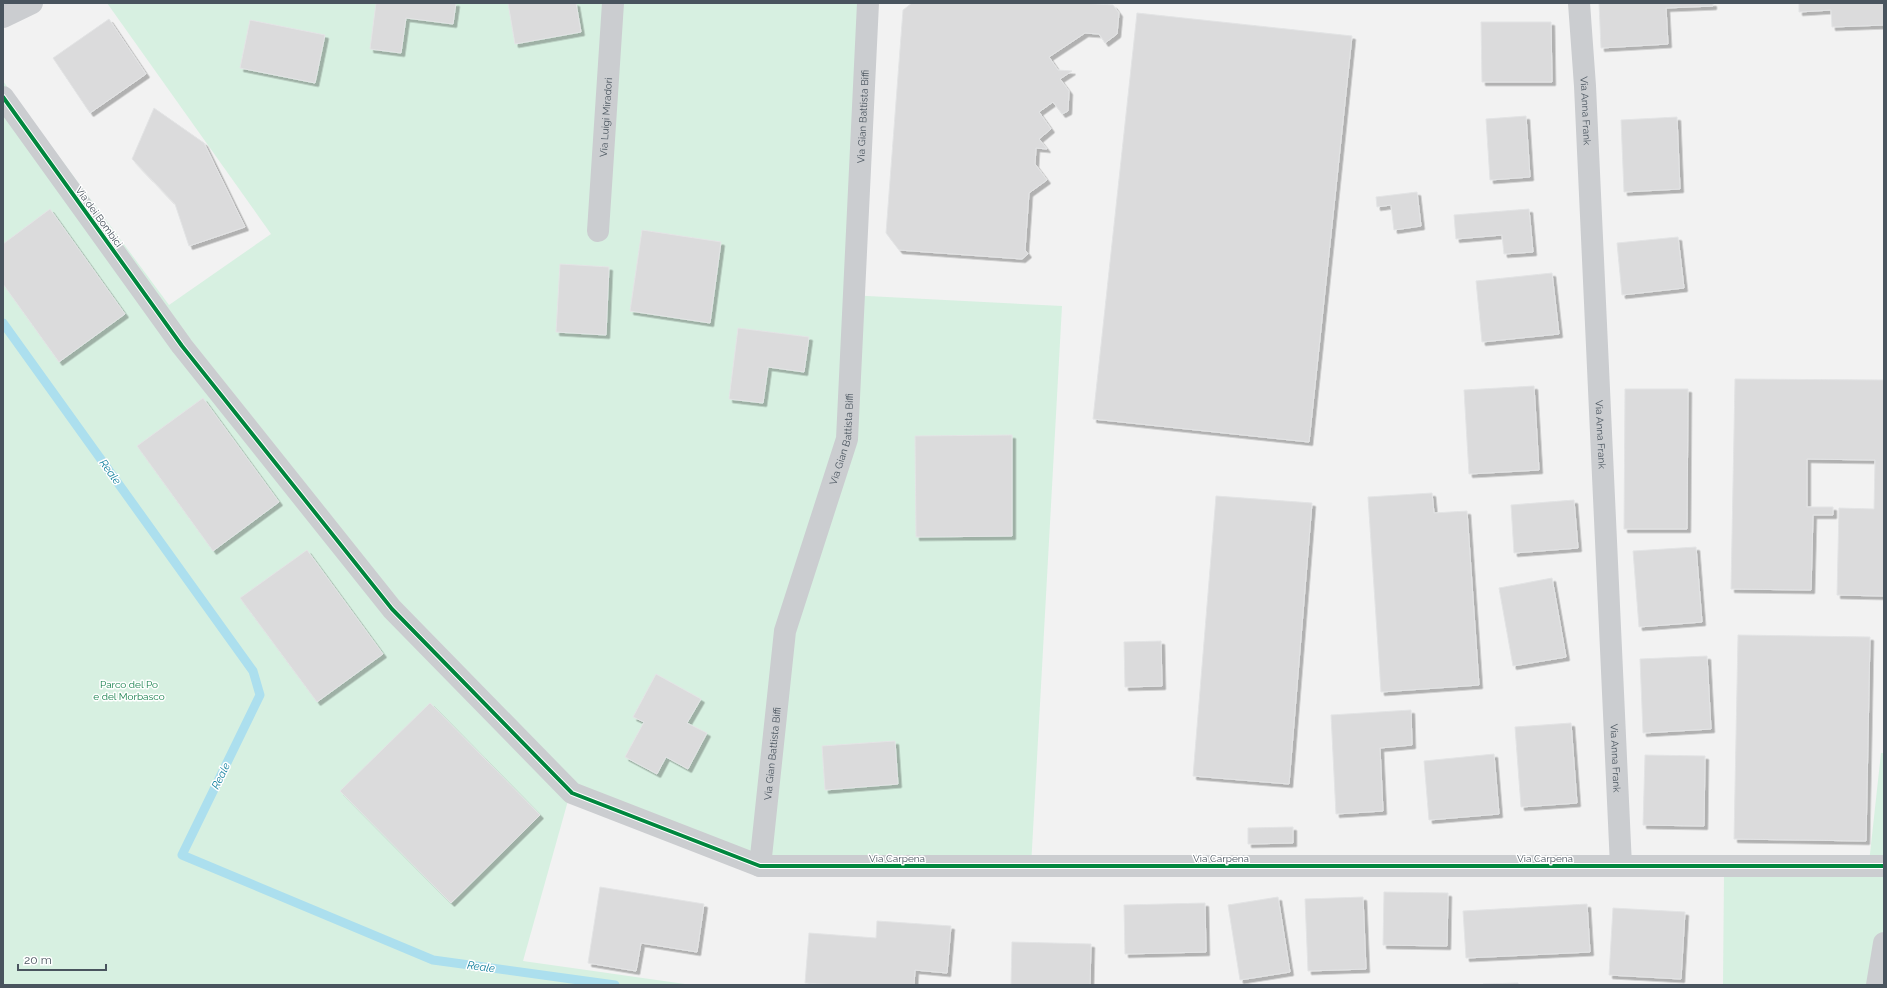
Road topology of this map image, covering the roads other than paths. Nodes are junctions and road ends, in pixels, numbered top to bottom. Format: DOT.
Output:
graph roads {
  1 [pos="32,3"];
  2 [pos="613,3"];
  3 [pos="868,3"];
  4 [pos="1580,3"];
  5 [pos="3,17"];
  6 [pos="3,97"];
  7 [pos="598,231"];
  8 [pos="572,793"];
  9 [pos="760,866"];
  10 [pos="1621,866"];
  11 [pos="1884,866"];
  12 [pos="1884,943"];
  13 [pos="1877,985"];
  1 -- 5 [label="street"];
  2 -- 7 [label="street, Via Luigi Miradori"];
  3 -- 9 [label="street, Via Gian Battista Biffi"];
  4 -- 10 [label="street, Via Anna Frank"];
  6 -- 8 [label="street, Via dei Bombici"];
  8 -- 9 [label="street, Via Carpena"];
  9 -- 10 [label="street, Via Carpena"];
  10 -- 11 [label="street, Via Carpena"];
  12 -- 13 [label="street"];
}
